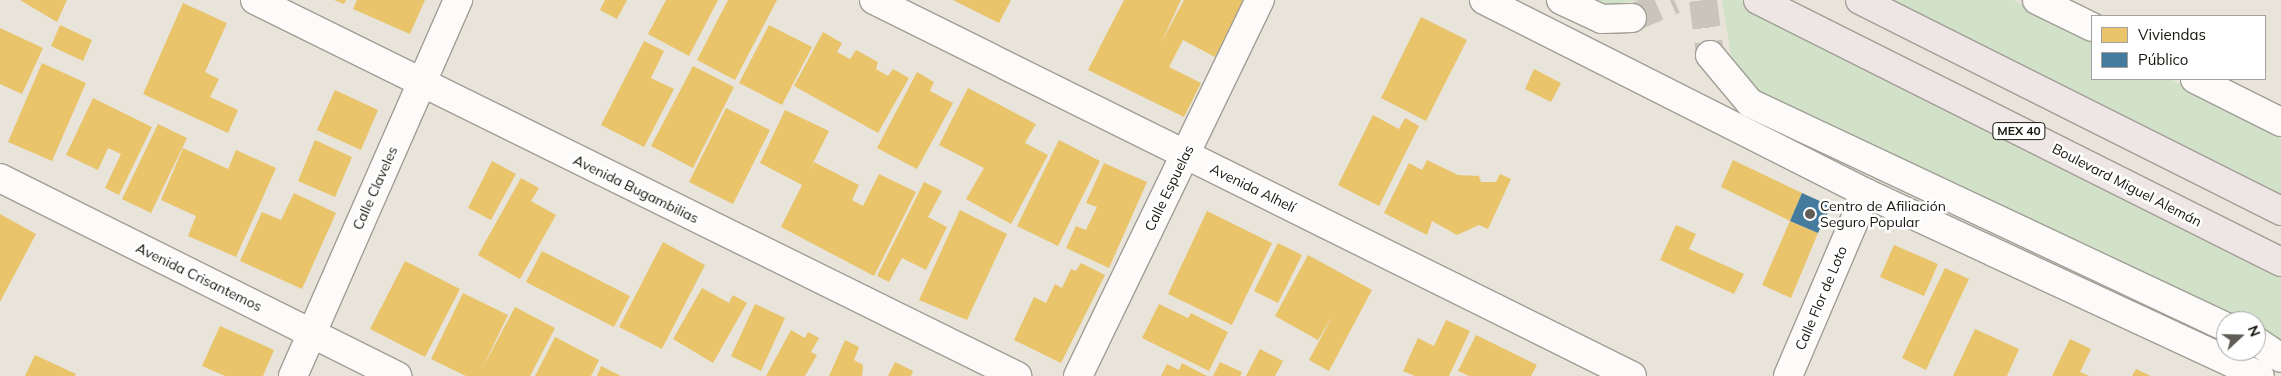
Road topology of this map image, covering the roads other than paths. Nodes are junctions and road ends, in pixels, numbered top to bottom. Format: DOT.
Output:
graph roads {
  1 [pos="255,0"];
  2 [pos="458,0"];
  3 [pos="874,0"];
  4 [pos="1260,0"];
  5 [pos="1484,0"];
  6 [pos="1561,0"];
  7 [pos="1758,0"];
  8 [pos="1860,0"];
  9 [pos="2037,0"];
  10 [pos="1632,18"];
  11 [pos="2091,27"];
  12 [pos="1710,56"];
  13 [pos="2197,80"];
  14 [pos="421,84"];
  15 [pos="2281,122"];
  16 [pos="1185,154"];
  17 [pos="0,178"];
  18 [pos="1866,193"];
  19 [pos="2281,211"];
  20 [pos="2281,262"];
  21 [pos="2216,322"];
  22 [pos="312,333"];
  23 [pos="2266,348"];
  24 [pos="2281,358"];
  25 [pos="293,376"];
  26 [pos="397,376"];
  27 [pos="1017,376"];
  28 [pos="1078,376"];
  29 [pos="1632,376"];
  30 [pos="1788,376"];
  31 [pos="2260,376"];
  1 -- 14 [label="street, Avenida Bugambilias"];
  2 -- 14 [label="street, Calle Claveles"];
  3 -- 16 [label="street, Avenida Alhelí"];
  4 -- 16 [label="street, Calle Espuelas"];
  5 -- 18 [label="street"];
  6 -- 10 [label="street"];
  7 -- 20 [label="main road, Boulevard Miguel Alemán / MEX 40"];
  8 -- 19 [label="main road"];
  9 -- 11 [label="street"];
  12 -- 21 [label="street"];
  13 -- 15 [label="street"];
  14 -- 22 [label="street, Calle Claveles"];
  14 -- 27 [label="street, Avenida Bugambilias"];
  16 -- 28 [label="street, Calle Espuelas"];
  16 -- 29 [label="street, Avenida Alhelí"];
  17 -- 22 [label="street, Avenida Crisantemos"];
  18 -- 30 [label="street, Calle Flor de Loto"];
  18 -- 31 [label="street"];
  22 -- 25 [label="street, Calle Claveles"];
  22 -- 26 [label="street, Avenida Crisantemos"];
  23 -- 24 [label="street"];
}
